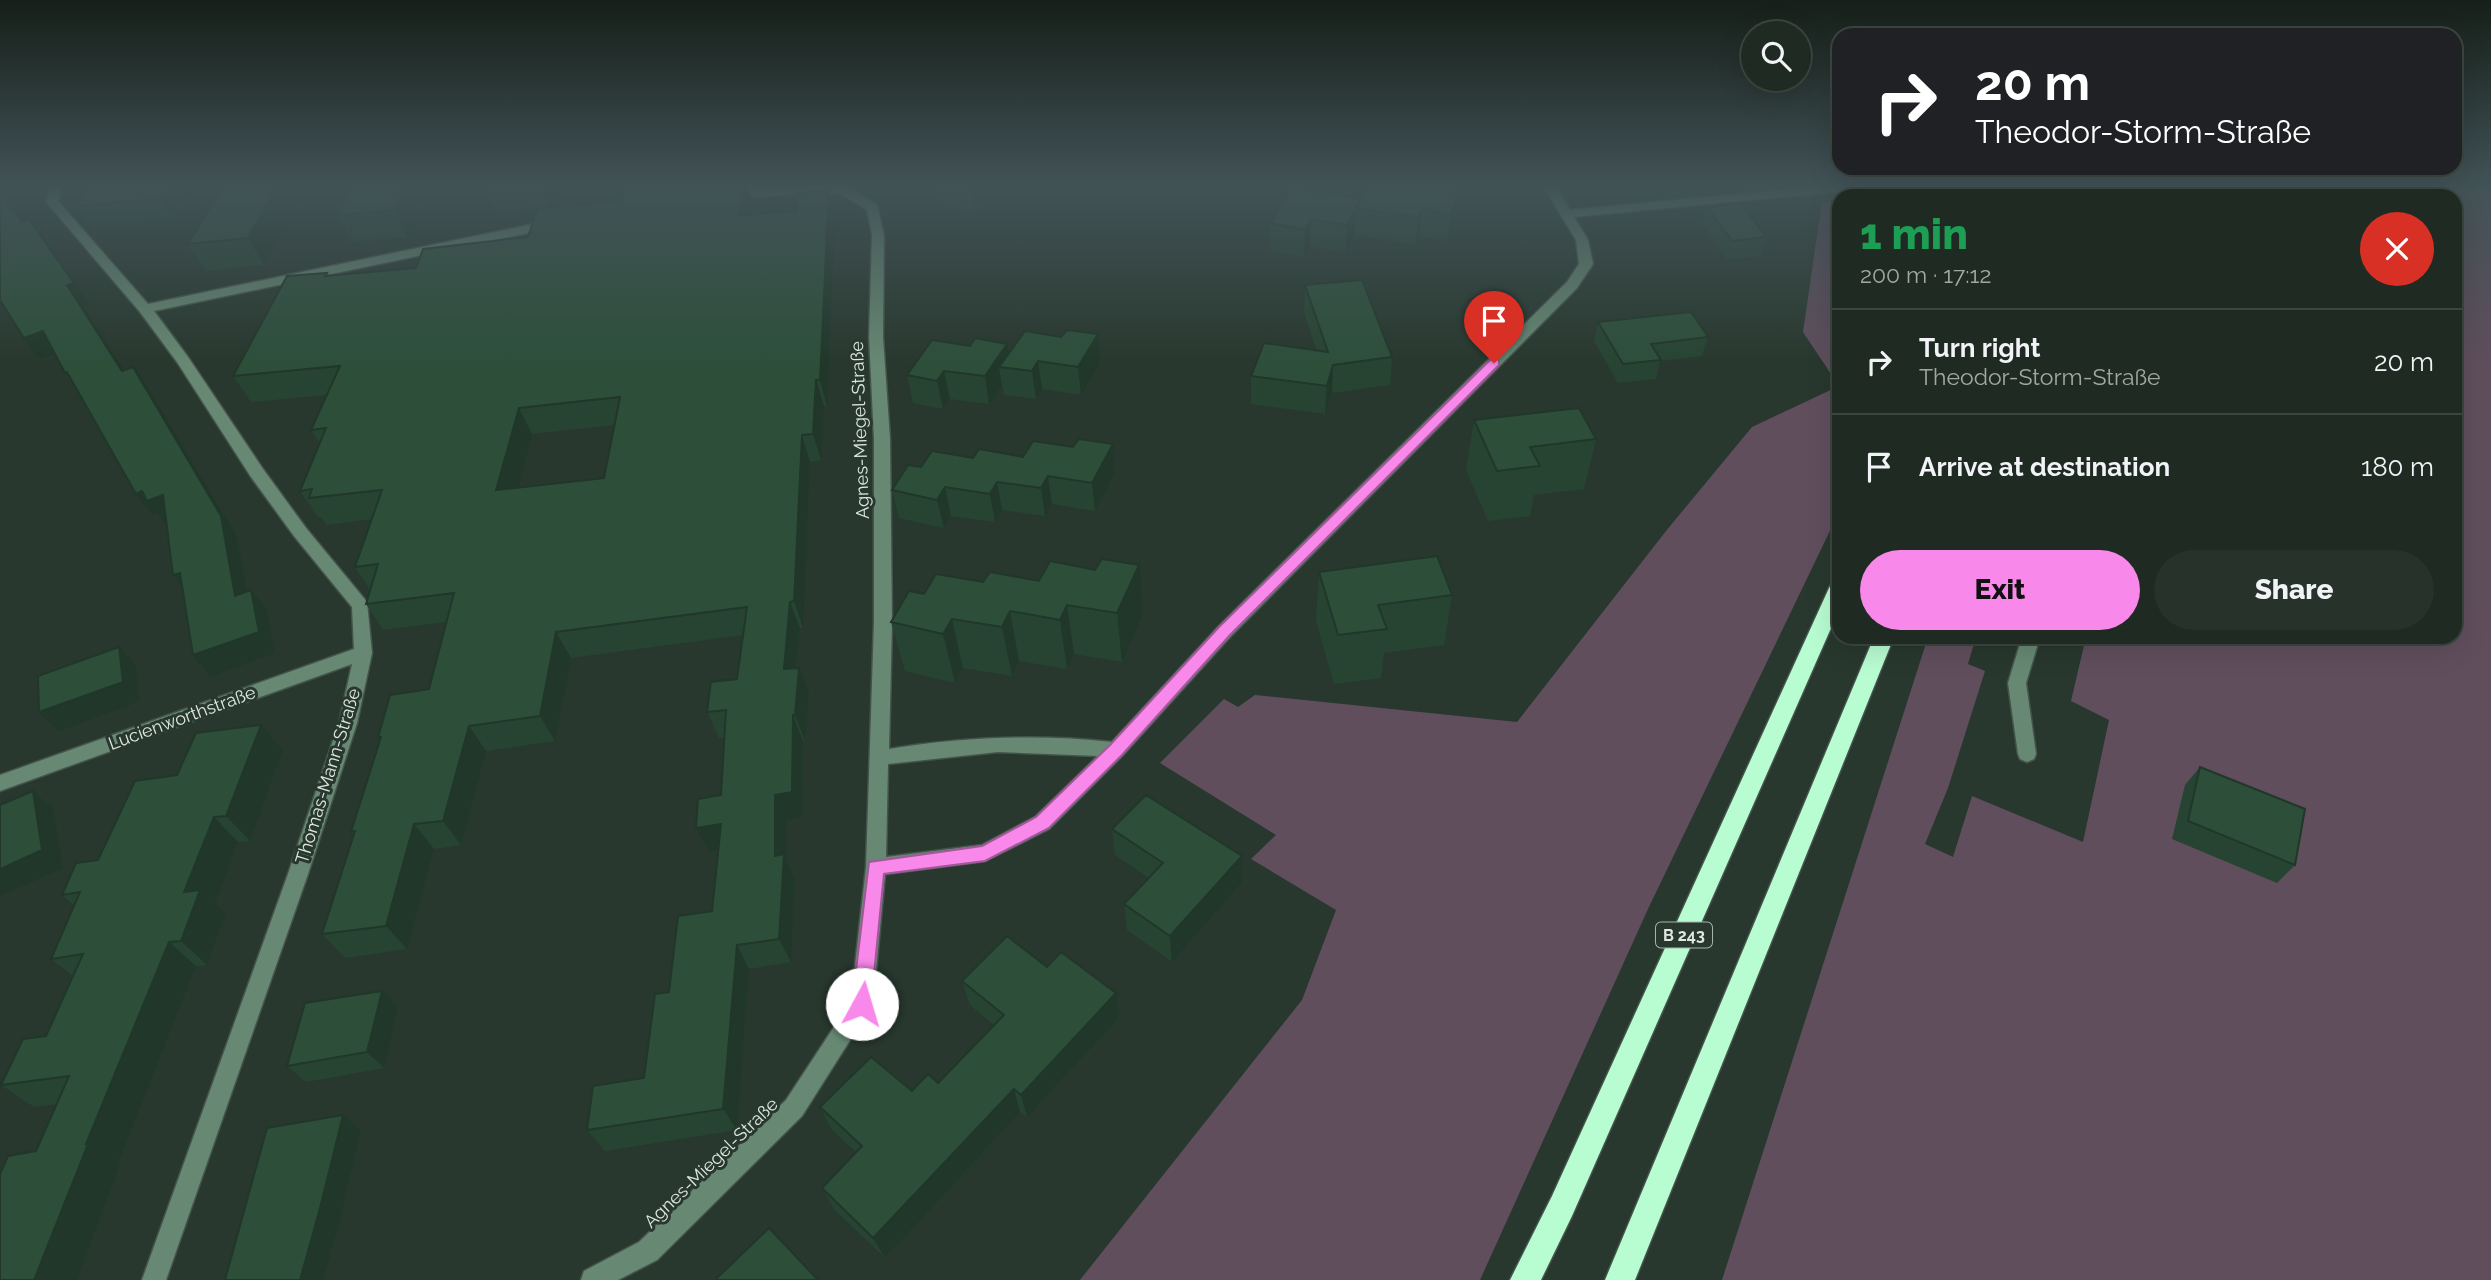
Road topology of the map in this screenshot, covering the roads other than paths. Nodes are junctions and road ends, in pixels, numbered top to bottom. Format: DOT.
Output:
graph roads {
  1 [pos="91,246"];
  2 [pos="448,246"];
  3 [pos="878,246"];
  4 [pos="1583,246"];
  5 [pos="145,309"];
  6 [pos="1832,604"];
  7 [pos="1881,644"];
  8 [pos="2029,644"];
  9 [pos="363,653"];
  10 [pos="1116,750"];
  11 [pos="2027,754"];
  12 [pos="880,758"];
  13 [pos="0,783"];
  14 [pos="876,867"];
  15 [pos="1636,1246"];
  16 [pos="154,1280"];
  17 [pos="593,1280"];
  18 [pos="1525,1280"];
  19 [pos="1620,1280"];
  20 [pos="1627,1280"];
  1 -- 5 [label="street, Thomas-Mann-Straße"];
  2 -- 5 [label="street"];
  3 -- 12 [label="street, Agnes-Miegel-Straße"];
  4 -- 10 [label="street"];
  5 -- 9 [label="street, Thomas-Mann-Straße"];
  6 -- 18 [label="highway, B 243"];
  7 -- 15 [label="highway"];
  8 -- 11 [label="street"];
  9 -- 13 [label="street, Lucienworthstraße"];
  9 -- 16 [label="street, Thomas-Mann-Straße"];
  10 -- 12 [label="street"];
  10 -- 14 [label="street"];
  12 -- 14 [label="street, Agnes-Miegel-Straße"];
  14 -- 17 [label="street, Agnes-Miegel-Straße"];
  15 -- 19 [label="highway"];
  15 -- 20 [label="highway"];
}
